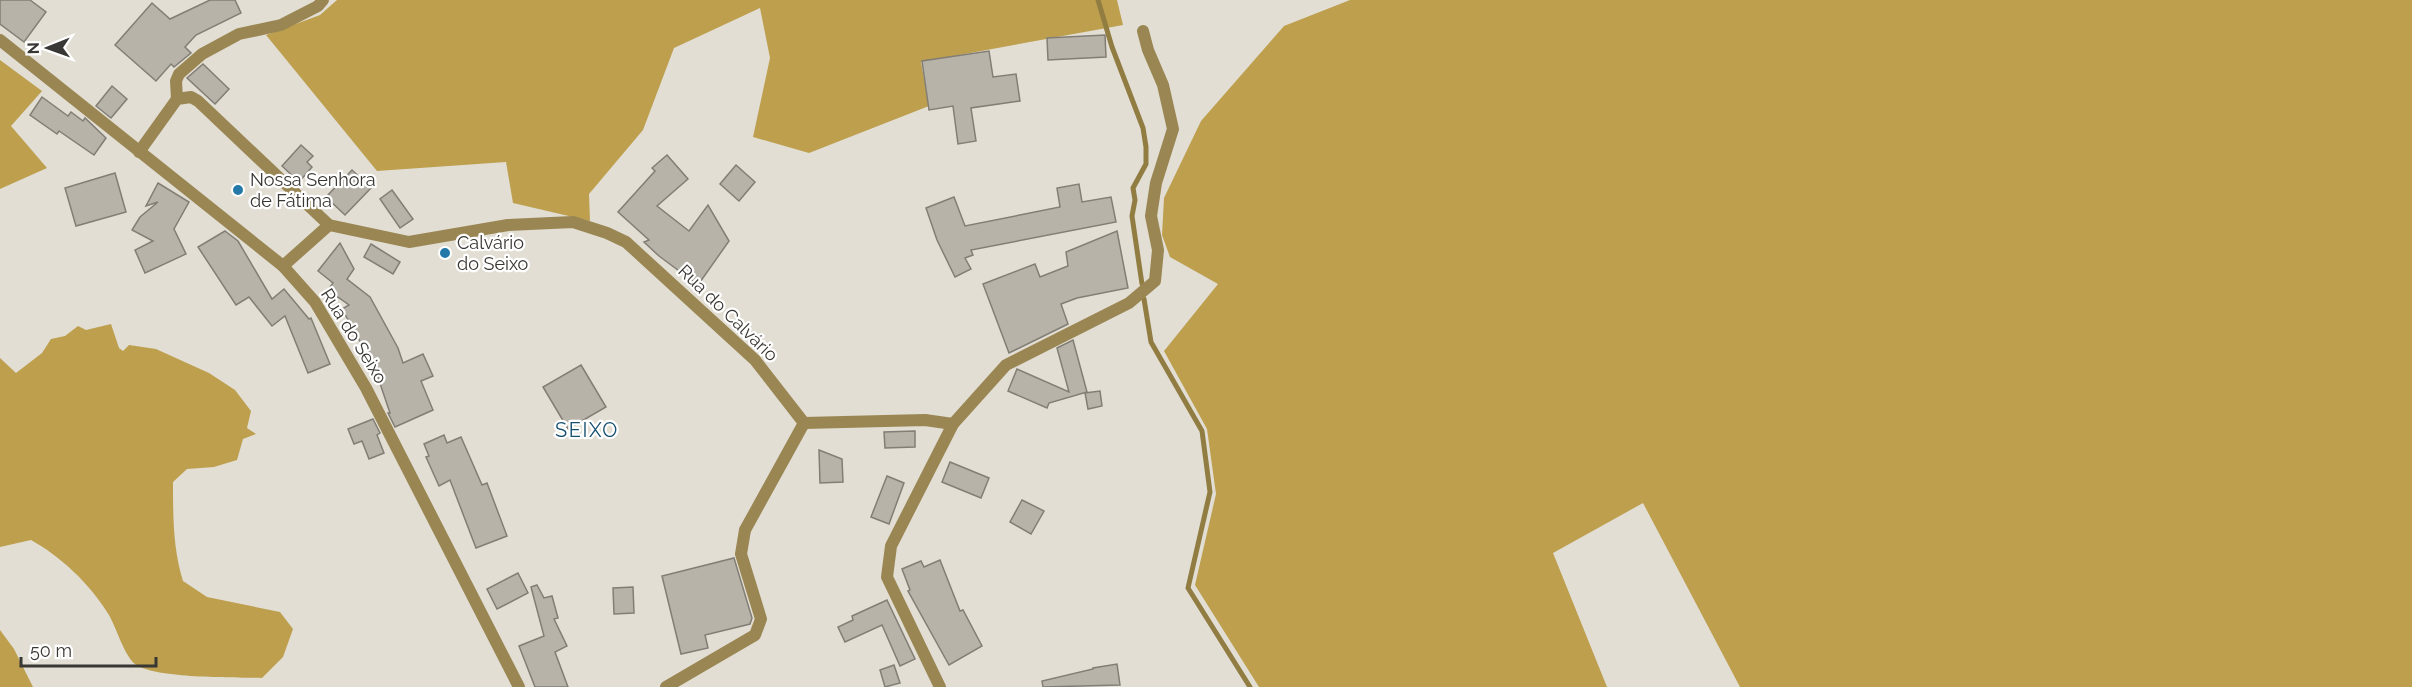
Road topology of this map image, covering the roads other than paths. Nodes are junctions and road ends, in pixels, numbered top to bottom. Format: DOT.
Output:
graph roads {
  1 [pos="323,0"];
  2 [pos="1143,31"];
  3 [pos="0,40"];
  4 [pos="177,99"];
  5 [pos="138,152"];
  6 [pos="328,225"];
  7 [pos="283,266"];
  8 [pos="804,423"];
  9 [pos="953,424"];
  10 [pos="519,687"];
  11 [pos="666,687"];
  12 [pos="939,687"];
  1 -- 4 [label="street"];
  2 -- 9 [label="street"];
  3 -- 5 [label="street, Rua do Seixo"];
  4 -- 5 [label="street"];
  4 -- 6 [label="street"];
  5 -- 7 [label="street, Rua do Seixo"];
  6 -- 7 [label="street"];
  6 -- 8 [label="street, Rua do Calvário"];
  7 -- 10 [label="street, Rua do Seixo"];
  8 -- 9 [label="street"];
  8 -- 11 [label="street"];
  9 -- 12 [label="street"];
}
